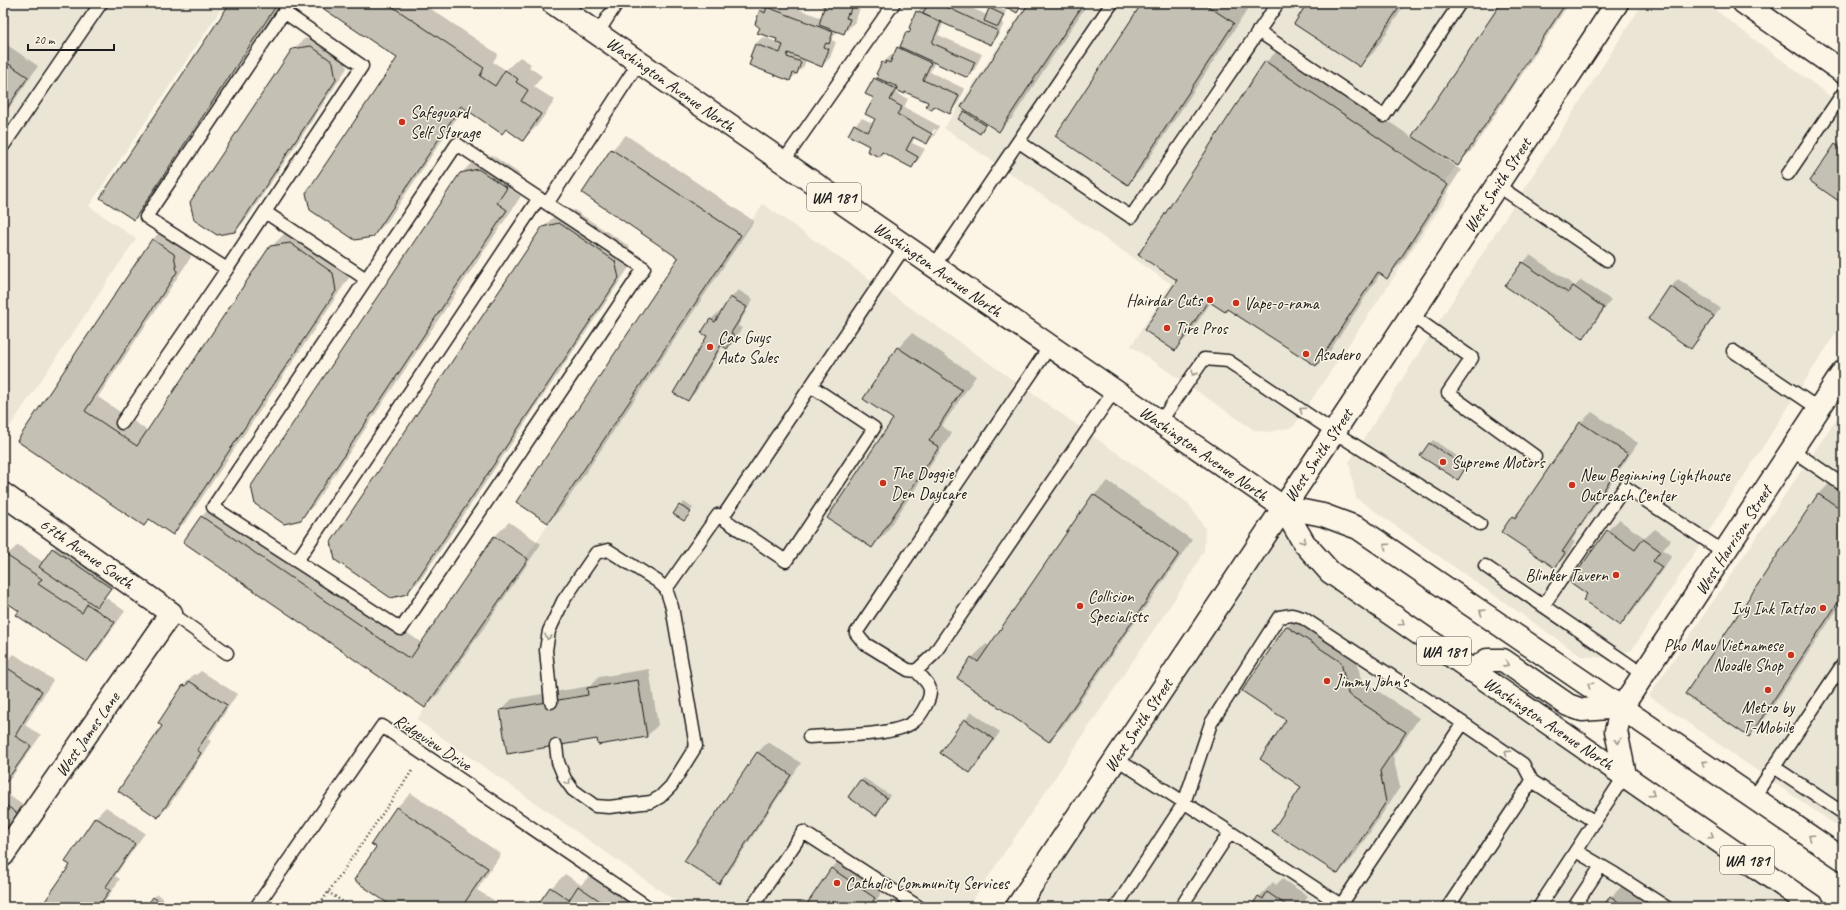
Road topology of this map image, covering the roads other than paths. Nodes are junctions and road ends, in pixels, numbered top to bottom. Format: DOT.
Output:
graph roads {
  1 [pos="101,3"];
  2 [pos="553,3"];
  3 [pos="617,3"];
  4 [pos="894,3"];
  5 [pos="1112,3"];
  6 [pos="1278,3"];
  7 [pos="1460,3"];
  8 [pos="1617,3"];
  9 [pos="1744,3"];
  10 [pos="287,8"];
  11 [pos="1258,32"];
  12 [pos="598,34"];
  13 [pos="639,62"];
  14 [pos="1843,72"];
  15 [pos="1843,93"];
  16 [pos="1019,142"];
  17 [pos="3,146"];
  18 [pos="783,162"];
  19 [pos="1788,174"];
  20 [pos="1497,185"];
  21 [pos="543,201"];
  22 [pos="265,212"];
  23 [pos="905,246"];
  24 [pos="1607,260"];
  25 [pos="934,266"];
  26 [pos="227,269"];
  27 [pos="366,279"];
  28 [pos="1411,315"];
  29 [pos="1050,346"];
  30 [pos="1733,350"];
  31 [pos="1843,372"];
  32 [pos="811,386"];
  33 [pos="1114,391"];
  34 [pos="1819,409"];
  35 [pos="1160,422"];
  36 [pos="122,423"];
  37 [pos="1334,432"];
  38 [pos="1792,450"];
  39 [pos="1535,456"];
  40 [pos="1843,485"];
  41 [pos="3,494"];
  42 [pos="1283,507"];
  43 [pos="722,518"];
  44 [pos="1480,524"];
  45 [pos="1724,552"];
  46 [pos="297,561"];
  47 [pos="1485,566"];
  48 [pos="666,589"];
  49 [pos="1543,606"];
  50 [pos="171,613"];
  51 [pos="227,653"];
  52 [pos="1843,664"];
  53 [pos="916,671"];
  54 [pos="1472,671"];
  55 [pos="1644,675"];
  56 [pos="550,702"];
  57 [pos="1622,707"];
  58 [pos="1463,722"];
  59 [pos="809,737"];
  60 [pos="556,746"];
  61 [pos="1115,758"];
  62 [pos="1774,767"];
  63 [pos="1625,775"];
  64 [pos="1532,781"];
  65 [pos="1754,797"];
  66 [pos="1184,803"];
  67 [pos="1843,813"];
  68 [pos="1595,822"];
  69 [pos="1230,832"];
  70 [pos="1576,851"];
  71 [pos="3,855"];
  72 [pos="1843,859"];
  73 [pos="1601,866"];
  74 [pos="1342,906"];
  75 [pos="256,907"];
  76 [pos="648,907"];
  77 [pos="752,907"];
  78 [pos="919,907"];
  79 [pos="1017,907"];
  80 [pos="1116,907"];
  81 [pos="1180,907"];
  82 [pos="1448,907"];
  83 [pos="1539,907"];
  84 [pos="1574,907"];
  85 [pos="1666,907"];
  86 [pos="1814,907"];
  1 -- 17 [label="lane"];
  2 -- 12 [label="street, Washington Avenue North / WA 181"];
  3 -- 12 [label="lane"];
  4 -- 18 [label="lane"];
  5 -- 16 [label="lane"];
  6 -- 11 [label="lane"];
  7 -- 11 [label="lane"];
  8 -- 20 [label="street, West Smith Street"];
  9 -- 14 [label="street"];
  10 -- 22 [label="lane"];
  10 -- 26 [label="lane"];
  11 -- 16 [label="lane"];
  12 -- 13 [label="street, Washington Avenue North / WA 181"];
  13 -- 18 [label="street, Washington Avenue North / WA 181"];
  13 -- 21 [label="lane"];
  15 -- 19 [label="lane"];
  16 -- 25 [label="lane"];
  18 -- 23 [label="street, Washington Avenue North / WA 181"];
  20 -- 24 [label="lane"];
  20 -- 28 [label="street, West Smith Street"];
  21 -- 27 [label="lane"];
  21 -- 46 [label="lane"];
  21 -- 46 [label="lane"];
  22 -- 26 [label="lane"];
  22 -- 27 [label="lane"];
  23 -- 25 [label="street, Washington Avenue North / WA 181"];
  23 -- 32 [label="lane"];
  25 -- 29 [label="street, Washington Avenue North / WA 181"];
  26 -- 36 [label="lane"];
  27 -- 46 [label="lane"];
  28 -- 37 [label="street, West Smith Street"];
  28 -- 39 [label="lane"];
  29 -- 33 [label="street, Washington Avenue North / WA 181"];
  29 -- 53 [label="lane"];
  30 -- 34 [label="lane"];
  31 -- 34 [label="street, West Harrison Street"];
  32 -- 43 [label="lane"];
  32 -- 43 [label="lane"];
  33 -- 35 [label="street, Washington Avenue North / WA 181"];
  33 -- 53 [label="lane"];
  34 -- 38 [label="street, West Harrison Street"];
  37 -- 35 [label="lane, one-way"];
  35 -- 42 [label="street, Washington Avenue North / WA 181"];
  37 -- 42 [label="street, West Smith Street"];
  37 -- 44 [label="lane"];
  38 -- 40 [label="lane"];
  38 -- 45 [label="street, West Harrison Street"];
  41 -- 50 [label="street, 67th Avenue South"];
  42 -- 54 [label="street, Washington Avenue North / WA 181, one-way"];
  57 -- 42 [label="street, Washington Avenue North / WA 181, one-way"];
  42 -- 61 [label="street, West Smith Street"];
  43 -- 48 [label="lane"];
  45 -- 49 [label="lane"];
  45 -- 55 [label="street, West Harrison Street"];
  47 -- 49 [label="lane"];
  48 -- 56 [label="lane, one-way"];
  60 -- 48 [label="lane, one-way"];
  49 -- 55 [label="lane"];
  50 -- 51 [label="lane"];
  50 -- 71 [label="street, West James Lane"];
  52 -- 62 [label="lane"];
  53 -- 59 [label="lane"];
  54 -- 57 [label="street, one-way"];
  54 -- 63 [label="street, Washington Avenue North / WA 181"];
  55 -- 57 [label="street, West Harrison Street"];
  57 -- 63 [label="street, West Harrison Street, one-way"];
  65 -- 57 [label="street, Washington Avenue North / WA 181, one-way"];
  64 -- 58 [label="lane, one-way"];
  58 -- 66 [label="lane"];
  58 -- 74 [label="lane"];
  61 -- 66 [label="lane"];
  61 -- 79 [label="street, West Smith Street"];
  62 -- 65 [label="lane"];
  62 -- 67 [label="lane"];
  63 -- 68 [label="lane"];
  63 -- 86 [label="street, Washington Avenue North / WA 181, one-way"];
  64 -- 68 [label="lane"];
  64 -- 82 [label="lane"];
  72 -- 65 [label="street, Washington Avenue North / WA 181, one-way"];
  66 -- 69 [label="lane"];
  66 -- 80 [label="lane"];
  68 -- 70 [label="lane"];
  69 -- 74 [label="lane"];
  69 -- 81 [label="lane"];
  70 -- 73 [label="lane"];
  70 -- 83 [label="lane"];
  73 -- 84 [label="lane"];
  73 -- 85 [label="lane"];
  75 -- 76 [label="lane, Ridgeview Drive"];
  77 -- 78 [label="lane"];
}
